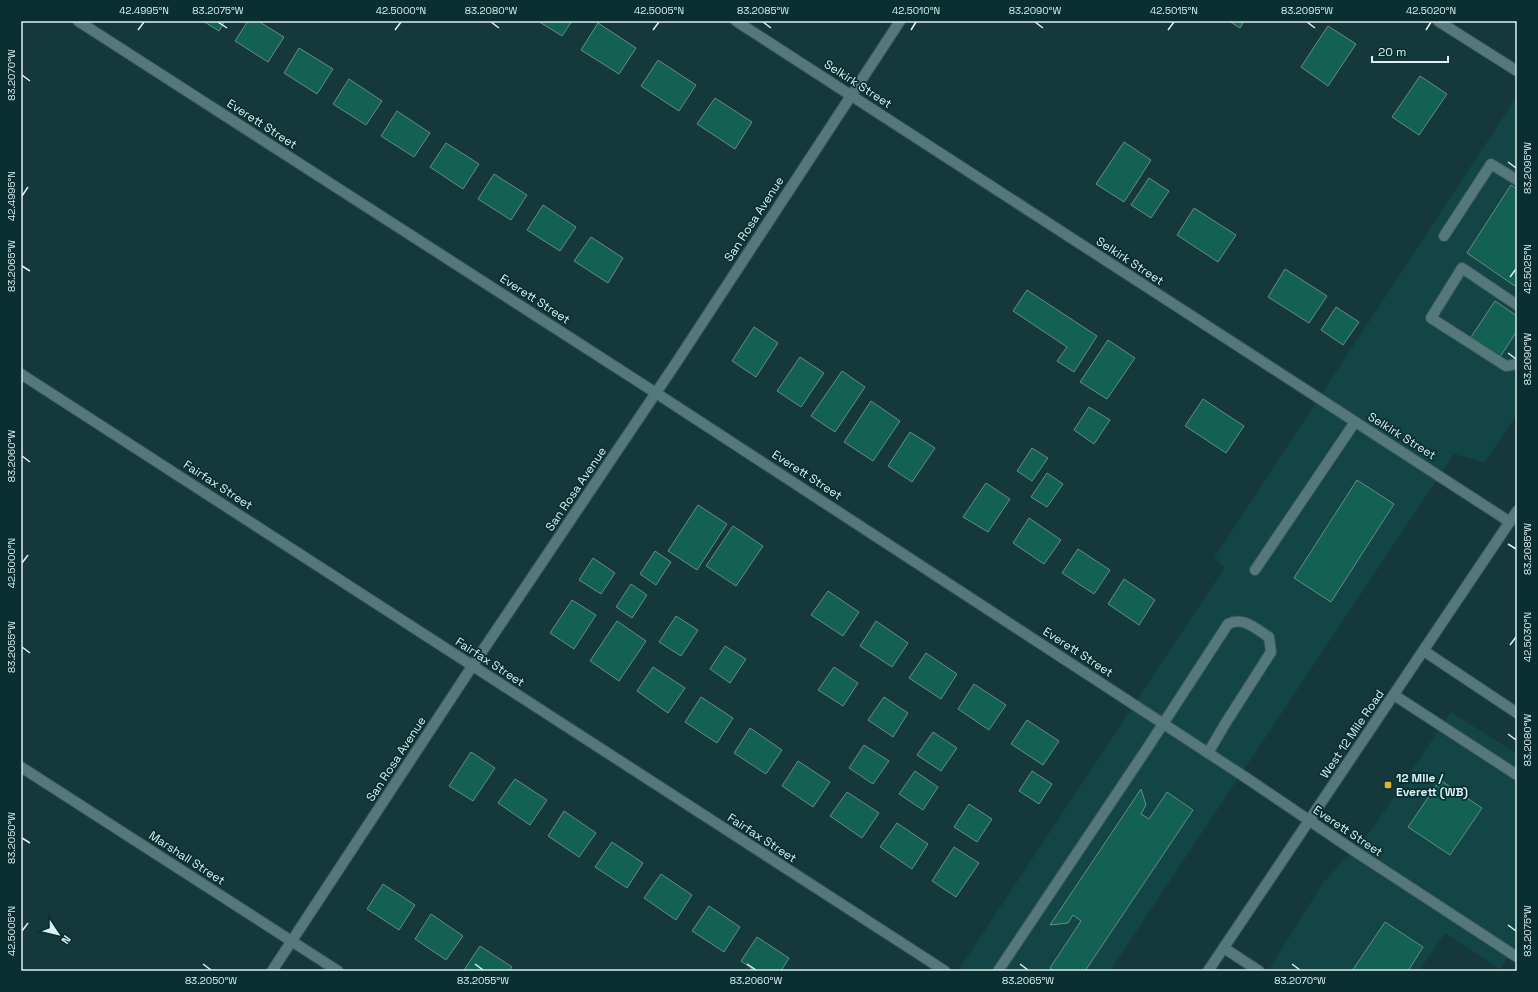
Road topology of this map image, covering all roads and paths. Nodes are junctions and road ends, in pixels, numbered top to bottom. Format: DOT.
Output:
graph roads {
  1 [pos="78,21"];
  2 [pos="736,21"];
  3 [pos="900,21"];
  4 [pos="1438,21"];
  5 [pos="1517,71"];
  6 [pos="851,95"];
  7 [pos="1517,180"];
  8 [pos="1444,236"];
  9 [pos="1517,305"];
  10 [pos="1517,364"];
  11 [pos="21,374"];
  12 [pos="656,393"];
  13 [pos="1355,422"];
  14 [pos="1517,511"];
  15 [pos="1510,522"];
  16 [pos="1256,570"];
  17 [pos="1424,651"];
  18 [pos="473,665"];
  19 [pos="1394,695"];
  20 [pos="1517,713"];
  21 [pos="1163,723"];
  22 [pos="1208,753"];
  23 [pos="21,767"];
  24 [pos="1517,775"];
  25 [pos="1309,820"];
  26 [pos="292,941"];
  27 [pos="1224,948"];
  28 [pos="1517,957"];
  29 [pos="272,971"];
  30 [pos="338,971"];
  31 [pos="945,971"];
  32 [pos="998,971"];
  33 [pos="1208,971"];
  34 [pos="1259,971"];
  1 -- 12 [label="street, Everett Street"];
  2 -- 6 [label="street, Selkirk Street"];
  3 -- 6 [label="street, San Rosa Avenue"];
  4 -- 5 [label="street"];
  6 -- 12 [label="street, San Rosa Avenue"];
  6 -- 13 [label="street, Selkirk Street"];
  7 -- 8 [label="street"];
  9 -- 10 [label="street"];
  11 -- 18 [label="street, Fairfax Street"];
  12 -- 18 [label="street, San Rosa Avenue"];
  12 -- 21 [label="street, Everett Street"];
  13 -- 15 [label="street, Selkirk Street"];
  13 -- 16 [label="street"];
  14 -- 15 [label="street, West 12 Mile Road"];
  15 -- 17 [label="street, West 12 Mile Road"];
  17 -- 19 [label="street, West 12 Mile Road"];
  17 -- 20 [label="street"];
  18 -- 26 [label="street, San Rosa Avenue"];
  18 -- 31 [label="street, Fairfax Street"];
  19 -- 24 [label="street"];
  19 -- 25 [label="street, West 12 Mile Road"];
  21 -- 22 [label="street, Everett Street"];
  21 -- 22 [label="street"];
  21 -- 32 [label="street"];
  22 -- 25 [label="street, Everett Street"];
  23 -- 26 [label="street, Marshall Street"];
  25 -- 27 [label="street, West 12 Mile Road"];
  25 -- 28 [label="street, Everett Street"];
  26 -- 29 [label="street, San Rosa Avenue"];
  26 -- 30 [label="street, Marshall Street"];
  27 -- 33 [label="street, West 12 Mile Road"];
  27 -- 34 [label="street"];
}
